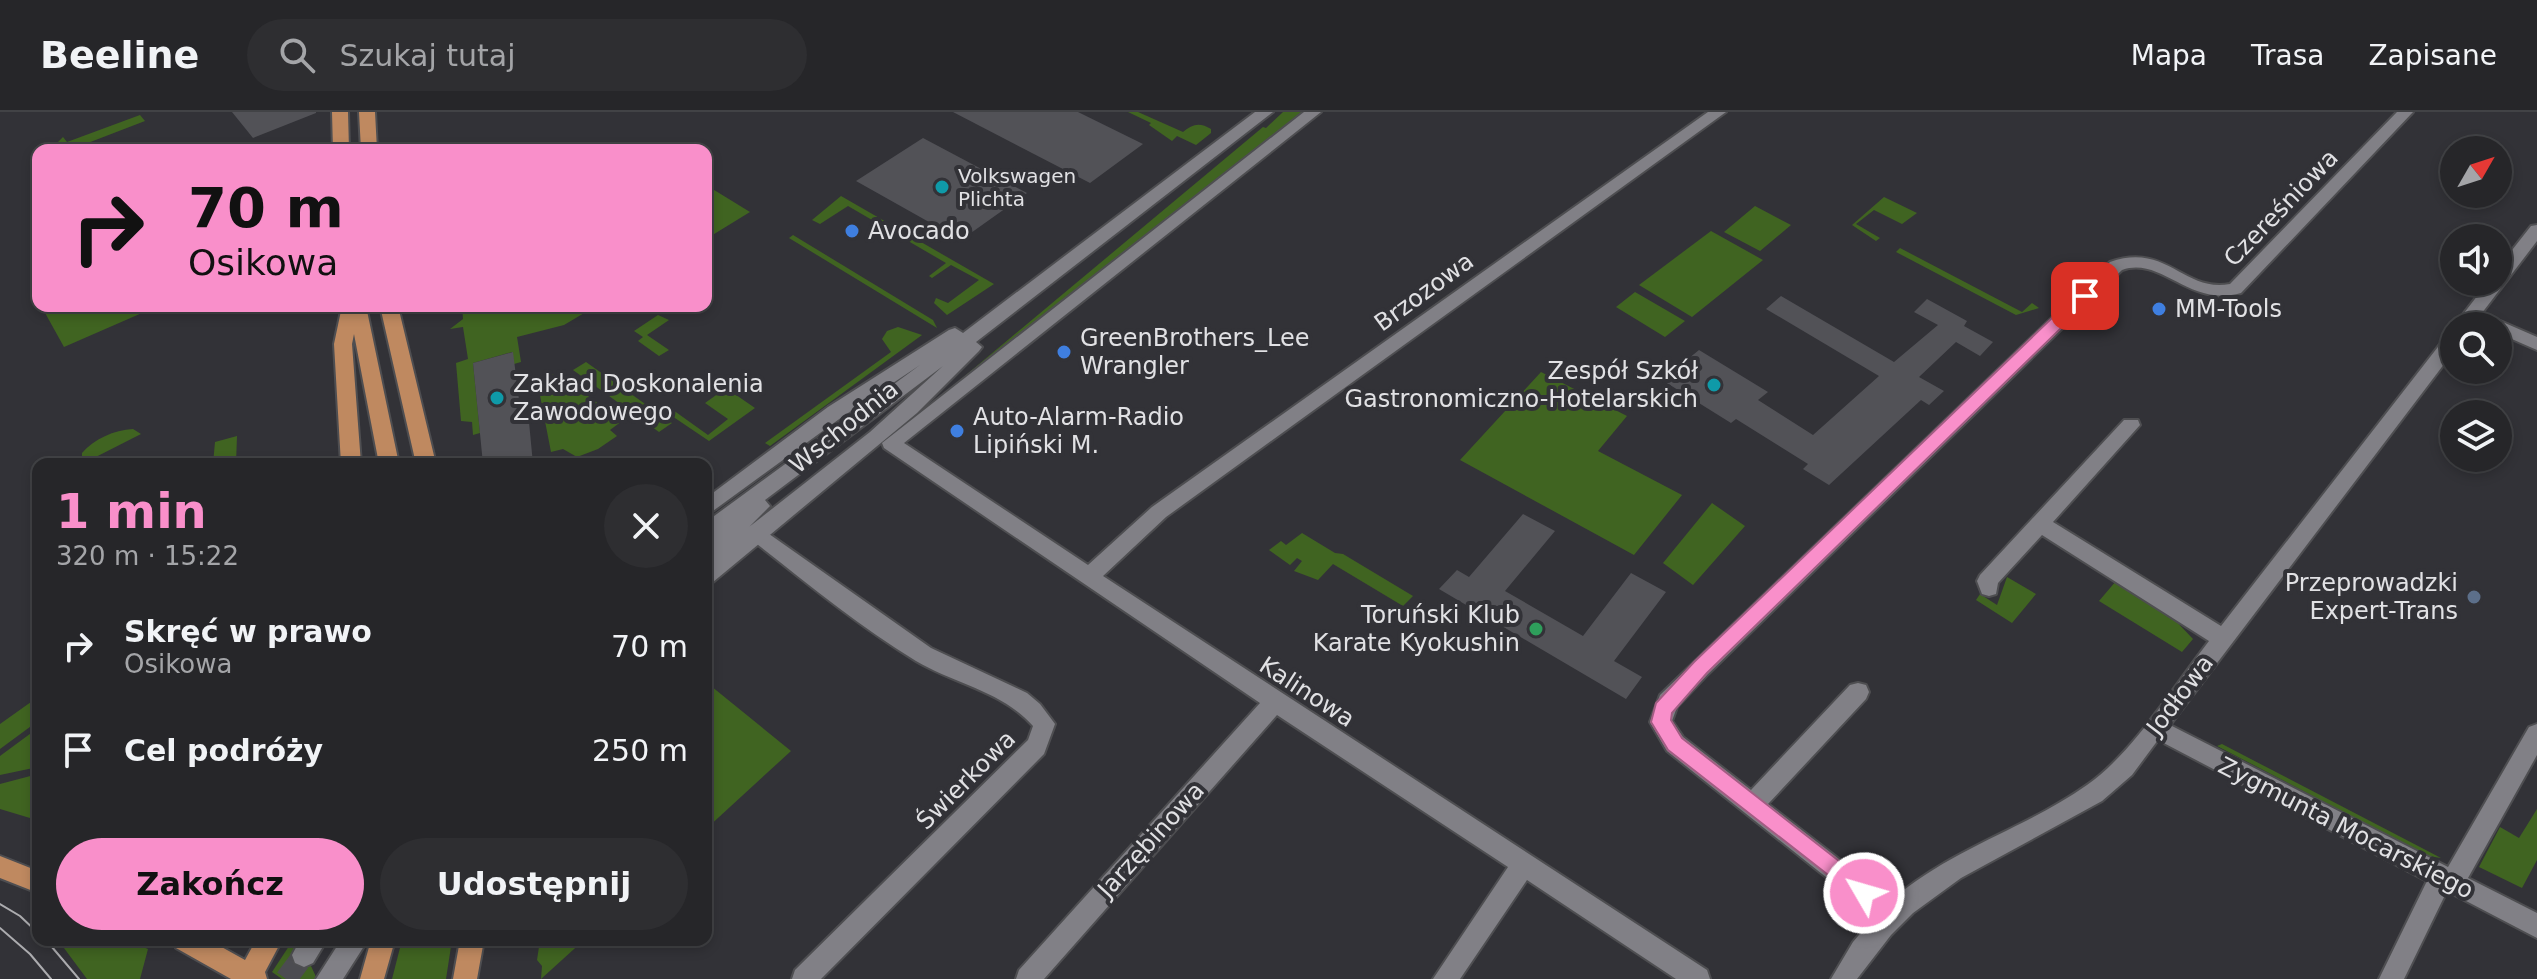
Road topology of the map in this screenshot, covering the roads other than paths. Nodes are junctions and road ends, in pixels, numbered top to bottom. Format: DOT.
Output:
graph roads {
  1 [pos="340,112"];
  2 [pos="367,112"];
  3 [pos="1265,112"];
  4 [pos="1313,112"];
  5 [pos="1718,112"];
  6 [pos="2405,112"];
  7 [pos="341,144"];
  8 [pos="369,144"];
  9 [pos="2537,230"];
  10 [pos="2512,262"];
  11 [pos="1006,310"];
  12 [pos="352,312"];
  13 [pos="355,312"];
  14 [pos="390,312"];
  15 [pos="2512,332"];
  16 [pos="2537,344"];
  17 [pos="2440,356"];
  18 [pos="2131,425"];
  19 [pos="829,444"];
  20 [pos="351,458"];
  21 [pos="388,458"];
  22 [pos="425,458"];
  23 [pos="712,504"];
  24 [pos="2040,524"];
  25 [pos="712,528"];
  26 [pos="755,532"];
  27 [pos="712,549"];
  28 [pos="712,571"];
  29 [pos="1088,577"];
  30 [pos="1989,588"];
  31 [pos="2222,638"];
  32 [pos="1858,692"];
  33 [pos="1275,702"];
  34 [pos="2156,728"];
  35 [pos="2537,734"];
  36 [pos="1752,805"];
  37 [pos="1523,865"];
  38 [pos="0,867"];
  39 [pos="2447,879"];
  40 [pos="32,880"];
  41 [pos="1891,914"];
  42 [pos="2537,926"];
  43 [pos="199,946"];
  44 [pos="267,946"];
  45 [pos="352,946"];
  46 [pos="381,946"];
  47 [pos="471,946"];
  48 [pos="250,978"];
  49 [pos="328,979"];
  50 [pos="372,979"];
  51 [pos="465,979"];
  52 [pos="804,979"];
  53 [pos="1028,979"];
  54 [pos="1445,979"];
  55 [pos="1698,979"];
  56 [pos="1843,979"];
  57 [pos="2391,979"];
  1 -- 7 [label="main road"];
  2 -- 8 [label="main road"];
  3 -- 11 [label="street, Wschodnia"];
  4 -- 29 [label="street, Kalinowa"];
  5 -- 29 [label="street, Brzozowa"];
  6 -- 36 [label="street, Czereśniowa"];
  9 -- 10 [label="street"];
  11 -- 19 [label="street, Wschodnia"];
  11 -- 23 [label="street, Wschodnia"];
  11 -- 26 [label="street, Wschodnia"];
  12 -- 20 [label="main road"];
  13 -- 21 [label="main road"];
  14 -- 22 [label="main road"];
  15 -- 16 [label="street"];
  17 -- 31 [label="street, Jodłowa"];
  18 -- 24 [label="street"];
  19 -- 25 [label="street, Wschodnia"];
  19 -- 27 [label="street, Wschodnia"];
  24 -- 30 [label="street"];
  24 -- 31 [label="street"];
  26 -- 28 [label="street, Wschodnia"];
  26 -- 52 [label="street, Świerkowa"];
  29 -- 33 [label="street, Kalinowa"];
  31 -- 34 [label="street, Jodłowa"];
  32 -- 36 [label="street"];
  33 -- 37 [label="street, Kalinowa"];
  33 -- 53 [label="street, Jarzębinowa"];
  34 -- 39 [label="street, Zygmunta Mocarskiego"];
  34 -- 41 [label="street, Jodłowa"];
  35 -- 39 [label="street"];
  36 -- 41 [label="street"];
  37 -- 54 [label="street"];
  37 -- 55 [label="street, Kalinowa"];
  38 -- 40 [label="main road"];
  39 -- 42 [label="street, Zygmunta Mocarskiego"];
  39 -- 57 [label="street"];
  41 -- 56 [label="street, Jodłowa"];
  43 -- 48 [label="main road"];
  44 -- 48 [label="main road"];
  45 -- 49 [label="street"];
  46 -- 50 [label="main road"];
  47 -- 51 [label="main road"];
}
